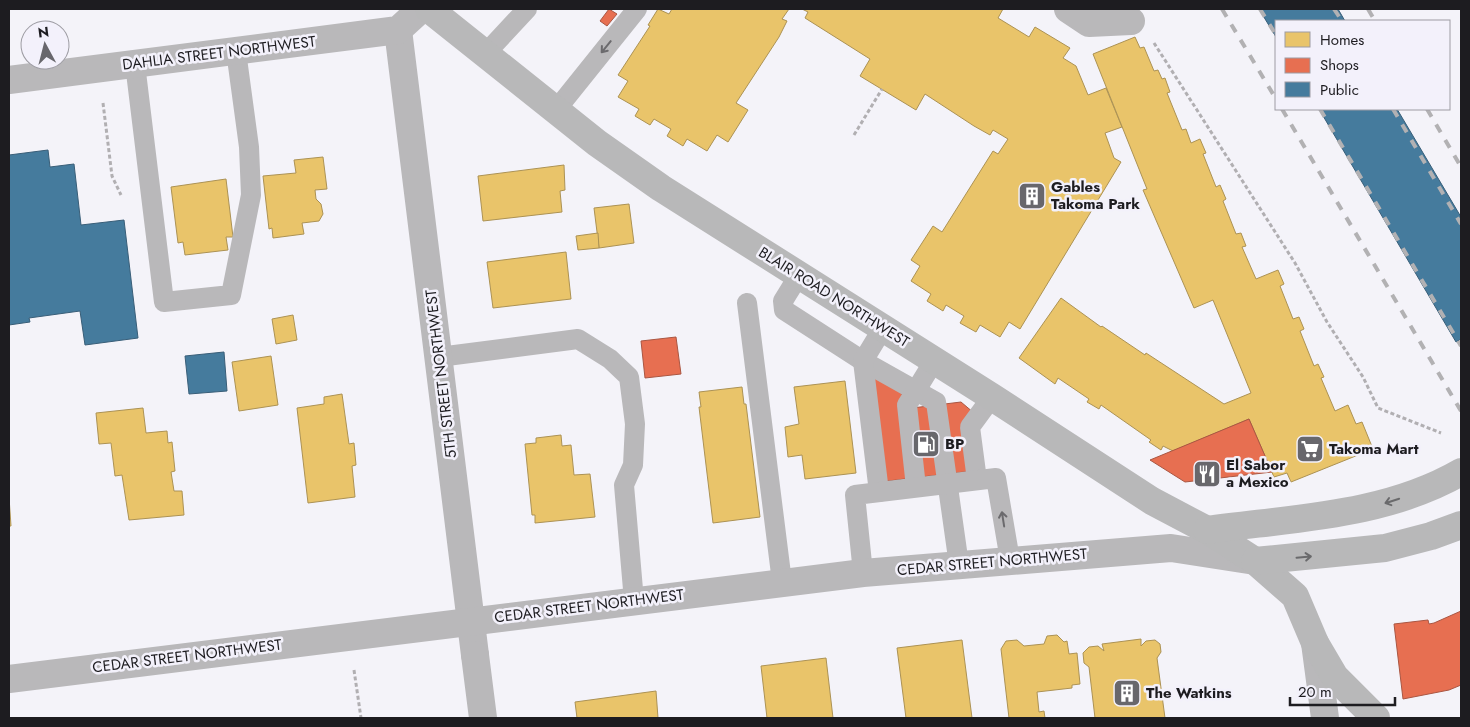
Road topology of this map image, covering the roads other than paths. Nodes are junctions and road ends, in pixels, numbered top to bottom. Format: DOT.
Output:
graph roads {
  1 [pos="421,9"];
  2 [pos="429,9"];
  3 [pos="527,9"];
  4 [pos="636,9"];
  5 [pos="1068,9"];
  6 [pos="1131,21"];
  7 [pos="398,30"];
  8 [pos="236,51"];
  9 [pos="486,54"];
  10 [pos="136,64"];
  11 [pos="9,80"];
  12 [pos="556,110"];
  13 [pos="799,275"];
  14 [pos="748,303"];
  15 [pos="883,328"];
  16 [pos="439,357"];
  17 [pos="863,361"];
  18 [pos="934,361"];
  19 [pos="916,390"];
  20 [pos="992,397"];
  21 [pos="1461,472"];
  22 [pos="977,480"];
  23 [pos="946,484"];
  24 [pos="916,487"];
  25 [pos="879,492"];
  26 [pos="1461,525"];
  27 [pos="1207,530"];
  28 [pos="1171,548"];
  29 [pos="1010,560"];
  30 [pos="1255,561"];
  31 [pos="958,565"];
  32 [pos="863,573"];
  33 [pos="782,582"];
  34 [pos="634,601"];
  35 [pos="471,621"];
  36 [pos="1315,643"];
  37 [pos="9,679"];
  38 [pos="483,718"];
  39 [pos="1325,718"];
  40 [pos="1376,718"];
  1 -- 7 [label="street"];
  2 -- 9 [label="main road, BLAIR ROAD NORTHWEST"];
  3 -- 9 [label="lane"];
  4 -- 12 [label="lane, one-way"];
  5 -- 6 [label="street"];
  7 -- 8 [label="street, DAHLIA STREET NORTHWEST"];
  7 -- 16 [label="street, 5TH STREET NORTHWEST"];
  8 -- 10 [label="street, DAHLIA STREET NORTHWEST"];
  8 -- 10 [label="lane"];
  9 -- 12 [label="main road, BLAIR ROAD NORTHWEST"];
  10 -- 11 [label="street, DAHLIA STREET NORTHWEST"];
  12 -- 13 [label="main road, BLAIR ROAD NORTHWEST"];
  13 -- 15 [label="main road, BLAIR ROAD NORTHWEST"];
  13 -- 17 [label="lane"];
  14 -- 33 [label="lane"];
  15 -- 17 [label="lane"];
  15 -- 18 [label="main road, BLAIR ROAD NORTHWEST"];
  16 -- 34 [label="lane"];
  16 -- 35 [label="street, 5TH STREET NORTHWEST"];
  17 -- 19 [label="lane"];
  17 -- 25 [label="lane"];
  18 -- 19 [label="lane"];
  18 -- 20 [label="main road, BLAIR ROAD NORTHWEST"];
  19 -- 23 [label="lane"];
  19 -- 24 [label="lane"];
  20 -- 22 [label="lane"];
  20 -- 27 [label="main road, BLAIR ROAD NORTHWEST"];
  21 -- 27 [label="main road, CEDAR STREET NORTHWEST, one-way"];
  22 -- 23 [label="lane"];
  29 -- 22 [label="lane, one-way"];
  23 -- 24 [label="lane"];
  23 -- 31 [label="lane"];
  24 -- 25 [label="lane"];
  25 -- 32 [label="lane"];
  30 -- 26 [label="main road, CEDAR STREET NORTHWEST, one-way"];
  27 -- 28 [label="street, CEDAR STREET NORTHWEST"];
  27 -- 30 [label="main road, BLAIR ROAD NORTHWEST"];
  28 -- 29 [label="street, CEDAR STREET NORTHWEST"];
  28 -- 30 [label="street, CEDAR STREET NORTHWEST"];
  29 -- 31 [label="street, CEDAR STREET NORTHWEST"];
  30 -- 36 [label="main road, BLAIR ROAD NORTHWEST"];
  31 -- 32 [label="street, CEDAR STREET NORTHWEST"];
  32 -- 33 [label="street, CEDAR STREET NORTHWEST"];
  33 -- 34 [label="street, CEDAR STREET NORTHWEST"];
  34 -- 35 [label="street, CEDAR STREET NORTHWEST"];
  35 -- 37 [label="street, CEDAR STREET NORTHWEST"];
  35 -- 38 [label="street, 5TH STREET NORTHWEST"];
  36 -- 39 [label="street"];
  36 -- 40 [label="main road"];
}
